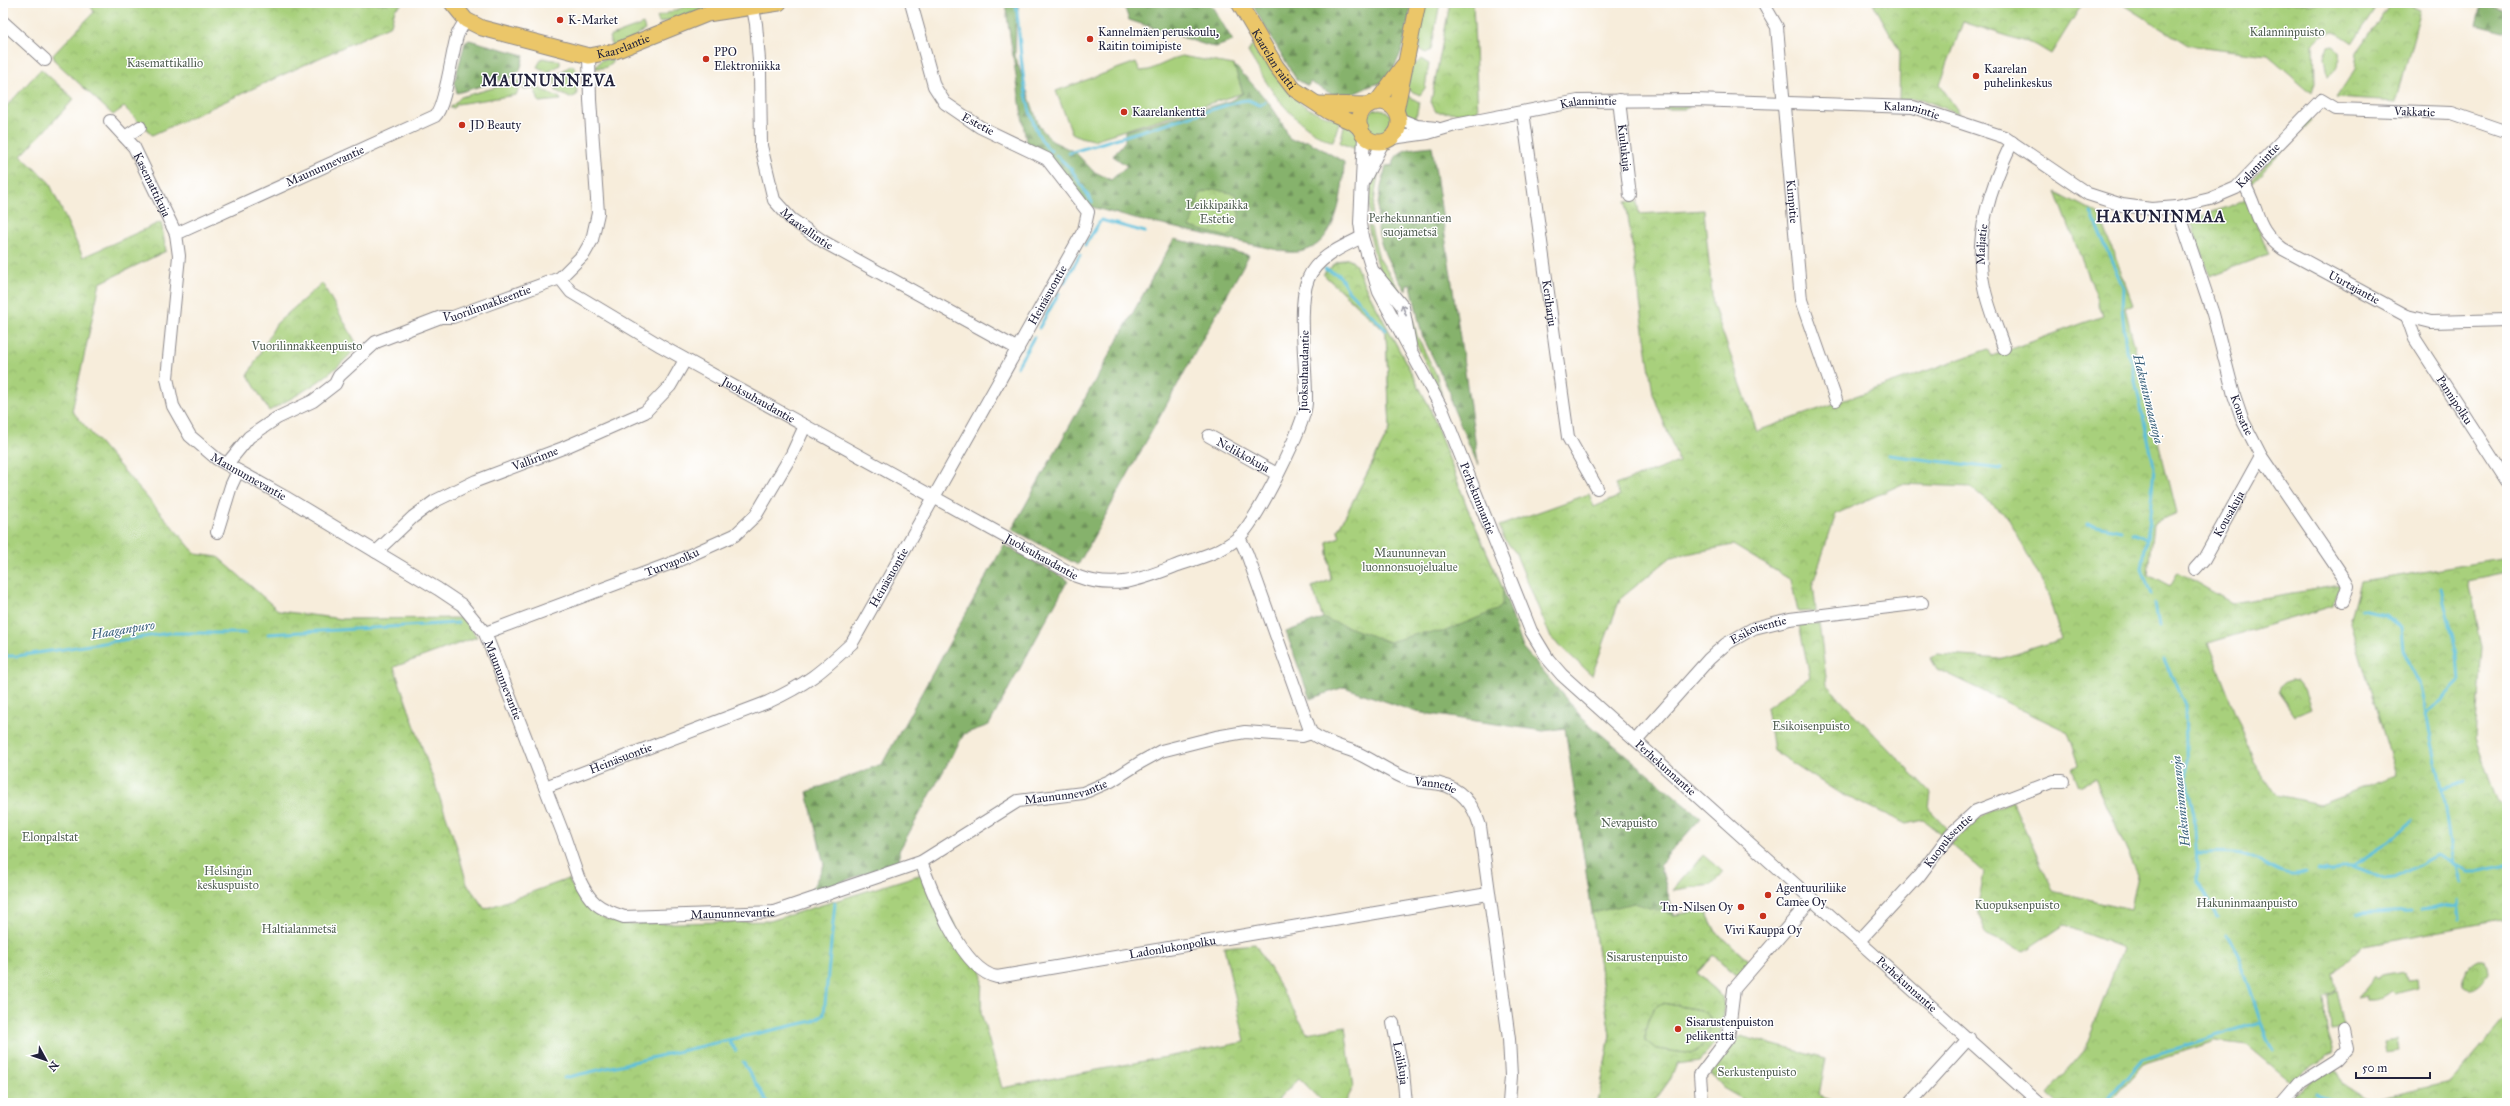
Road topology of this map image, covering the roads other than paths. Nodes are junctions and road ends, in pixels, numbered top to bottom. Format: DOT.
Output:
graph roads {
  1 [pos="452,3"];
  2 [pos="779,3"];
  3 [pos="911,3"];
  4 [pos="1239,3"];
  5 [pos="1418,3"];
  6 [pos="1763,3"];
  7 [pos="752,5"];
  8 [pos="466,20"];
  9 [pos="3,22"];
  10 [pos="589,56"];
  11 [pos="45,60"];
  12 [pos="1403,66"];
  13 [pos="1619,100"];
  14 [pos="2322,100"];
  15 [pos="1784,103"];
  16 [pos="1318,104"];
  17 [pos="1373,104"];
  18 [pos="1523,112"];
  19 [pos="1397,115"];
  20 [pos="110,121"];
  21 [pos="140,127"];
  22 [pos="1439,128"];
  23 [pos="1362,132"];
  24 [pos="2507,132"];
  25 [pos="125,137"];
  26 [pos="1388,140"];
  27 [pos="2012,142"];
  28 [pos="1364,180"];
  29 [pos="2243,182"];
  30 [pos="1630,196"];
  31 [pos="2177,207"];
  32 [pos="1088,212"];
  33 [pos="176,234"];
  34 [pos="1362,237"];
  35 [pos="560,278"];
  36 [pos="2407,316"];
  37 [pos="2507,320"];
  38 [pos="1018,348"];
  39 [pos="2004,348"];
  40 [pos="685,360"];
  41 [pos="1836,400"];
  42 [pos="805,426"];
  43 [pos="1209,436"];
  44 [pos="2261,456"];
  45 [pos="227,464"];
  46 [pos="238,471"];
  47 [pos="1277,474"];
  48 [pos="2507,481"];
  49 [pos="1597,488"];
  50 [pos="934,497"];
  51 [pos="216,532"];
  52 [pos="1239,537"];
  53 [pos="376,552"];
  54 [pos="2195,569"];
  55 [pos="2343,601"];
  56 [pos="1922,603"];
  57 [pos="485,634"];
  58 [pos="1311,732"];
  59 [pos="1636,741"];
  60 [pos="2063,781"];
  61 [pos="545,787"];
  62 [pos="921,862"];
  63 [pos="1488,894"];
  64 [pos="1812,899"];
  65 [pos="1860,940"];
  66 [pos="1393,1022"];
  67 [pos="2343,1029"];
  68 [pos="1969,1038"];
  69 [pos="1406,1103"];
  70 [pos="1509,1103"];
  71 [pos="1702,1103"];
  72 [pos="1910,1103"];
  73 [pos="2039,1103"];
  74 [pos="2282,1103"];
  1 -- 8 [label="main road, Kaarelantie"];
  2 -- 7 [label="main road, Kaarelantie"];
  3 -- 32 [label="street, Estetie"];
  4 -- 16 [label="main road, Kaarelan raitti"];
  5 -- 12 [label="main road"];
  6 -- 15 [label="street, Kimpitie"];
  7 -- 10 [label="main road, Kaarelantie"];
  7 -- 38 [label="street, Maavallintie"];
  8 -- 10 [label="main road, Kaarelantie"];
  8 -- 33 [label="street, Maununnevantie"];
  9 -- 11 [label="street"];
  10 -- 35 [label="street, Vuorilinnakkeentie"];
  12 -- 17 [label="main road"];
  12 -- 19 [label="main road"];
  13 -- 15 [label="street, Kalannintie"];
  13 -- 18 [label="street, Kalannintie"];
  13 -- 30 [label="street, Kiulukuja"];
  14 -- 24 [label="street, Vakkatie"];
  14 -- 29 [label="street, Kalannintie"];
  15 -- 27 [label="street, Kalannintie"];
  15 -- 41 [label="street, Kimpitie"];
  16 -- 17 [label="main road, Kaarelan raitti"];
  16 -- 23 [label="main road, Kaarelan raitti"];
  17 -- 19 [label="main road"];
  17 -- 23 [label="main road"];
  18 -- 22 [label="street, Kalannintie"];
  18 -- 49 [label="street, Keriharju"];
  19 -- 22 [label="street, Kalannintie"];
  19 -- 26 [label="main road"];
  20 -- 25 [label="street, Kasemattikuja"];
  21 -- 25 [label="street"];
  22 -- 26 [label="street, Kalannintie"];
  23 -- 26 [label="main road"];
  23 -- 28 [label="street, Perhekunnantie"];
  25 -- 33 [label="street, Kasemattikuja"];
  26 -- 28 [label="street, Perhekunnantie"];
  27 -- 31 [label="street, Kalannintie"];
  27 -- 39 [label="street, Maljatie"];
  28 -- 34 [label="street, Perhekunnantie"];
  29 -- 31 [label="street, Kalannintie"];
  29 -- 36 [label="street, Uurtajantie"];
  31 -- 44 [label="street, Kousatie"];
  32 -- 38 [label="street, Heinäsuontie"];
  33 -- 45 [label="street, Maununnevantie"];
  34 -- 47 [label="street, Juoksuhaudantie"];
  34 -- 59 [label="street, Perhekunnantie"];
  35 -- 40 [label="street, Juoksuhaudantie"];
  35 -- 45 [label="street, Vuorilinnakkeentie"];
  36 -- 37 [label="street, Uurtajantie"];
  36 -- 48 [label="street, Pannipolku"];
  38 -- 50 [label="street, Heinäsuontie"];
  40 -- 42 [label="street, Juoksuhaudantie"];
  40 -- 53 [label="street, Vallirinne"];
  42 -- 50 [label="street, Juoksuhaudantie"];
  42 -- 57 [label="street, Turvapolku"];
  43 -- 47 [label="street, Nelikkokuja"];
  44 -- 54 [label="street, Kousakuja"];
  44 -- 55 [label="street, Kousatie"];
  45 -- 46 [label="street, Maununnevantie"];
  46 -- 51 [label="street"];
  46 -- 53 [label="street, Maununnevantie"];
  47 -- 52 [label="street, Juoksuhaudantie"];
  50 -- 52 [label="street, Juoksuhaudantie"];
  50 -- 61 [label="street, Heinäsuontie"];
  52 -- 58 [label="street"];
  53 -- 57 [label="street, Maununnevantie"];
  56 -- 59 [label="street, Esikoisentie"];
  57 -- 61 [label="street, Maununnevantie"];
  58 -- 62 [label="street, Maununnevantie"];
  58 -- 63 [label="street, Vannetie"];
  59 -- 64 [label="street, Perhekunnantie"];
  60 -- 65 [label="street, Kuopuksentie"];
  61 -- 62 [label="street, Maununnevantie"];
  62 -- 63 [label="street, Ladonlukonpolku"];
  63 -- 70 [label="street, Vannetie"];
  64 -- 65 [label="street, Perhekunnantie"];
  64 -- 71 [label="street"];
  65 -- 68 [label="street, Perhekunnantie"];
  66 -- 69 [label="street, Leilikuja"];
  67 -- 74 [label="street"];
  68 -- 72 [label="street"];
  68 -- 73 [label="street, Perhekunnantie"];
}
